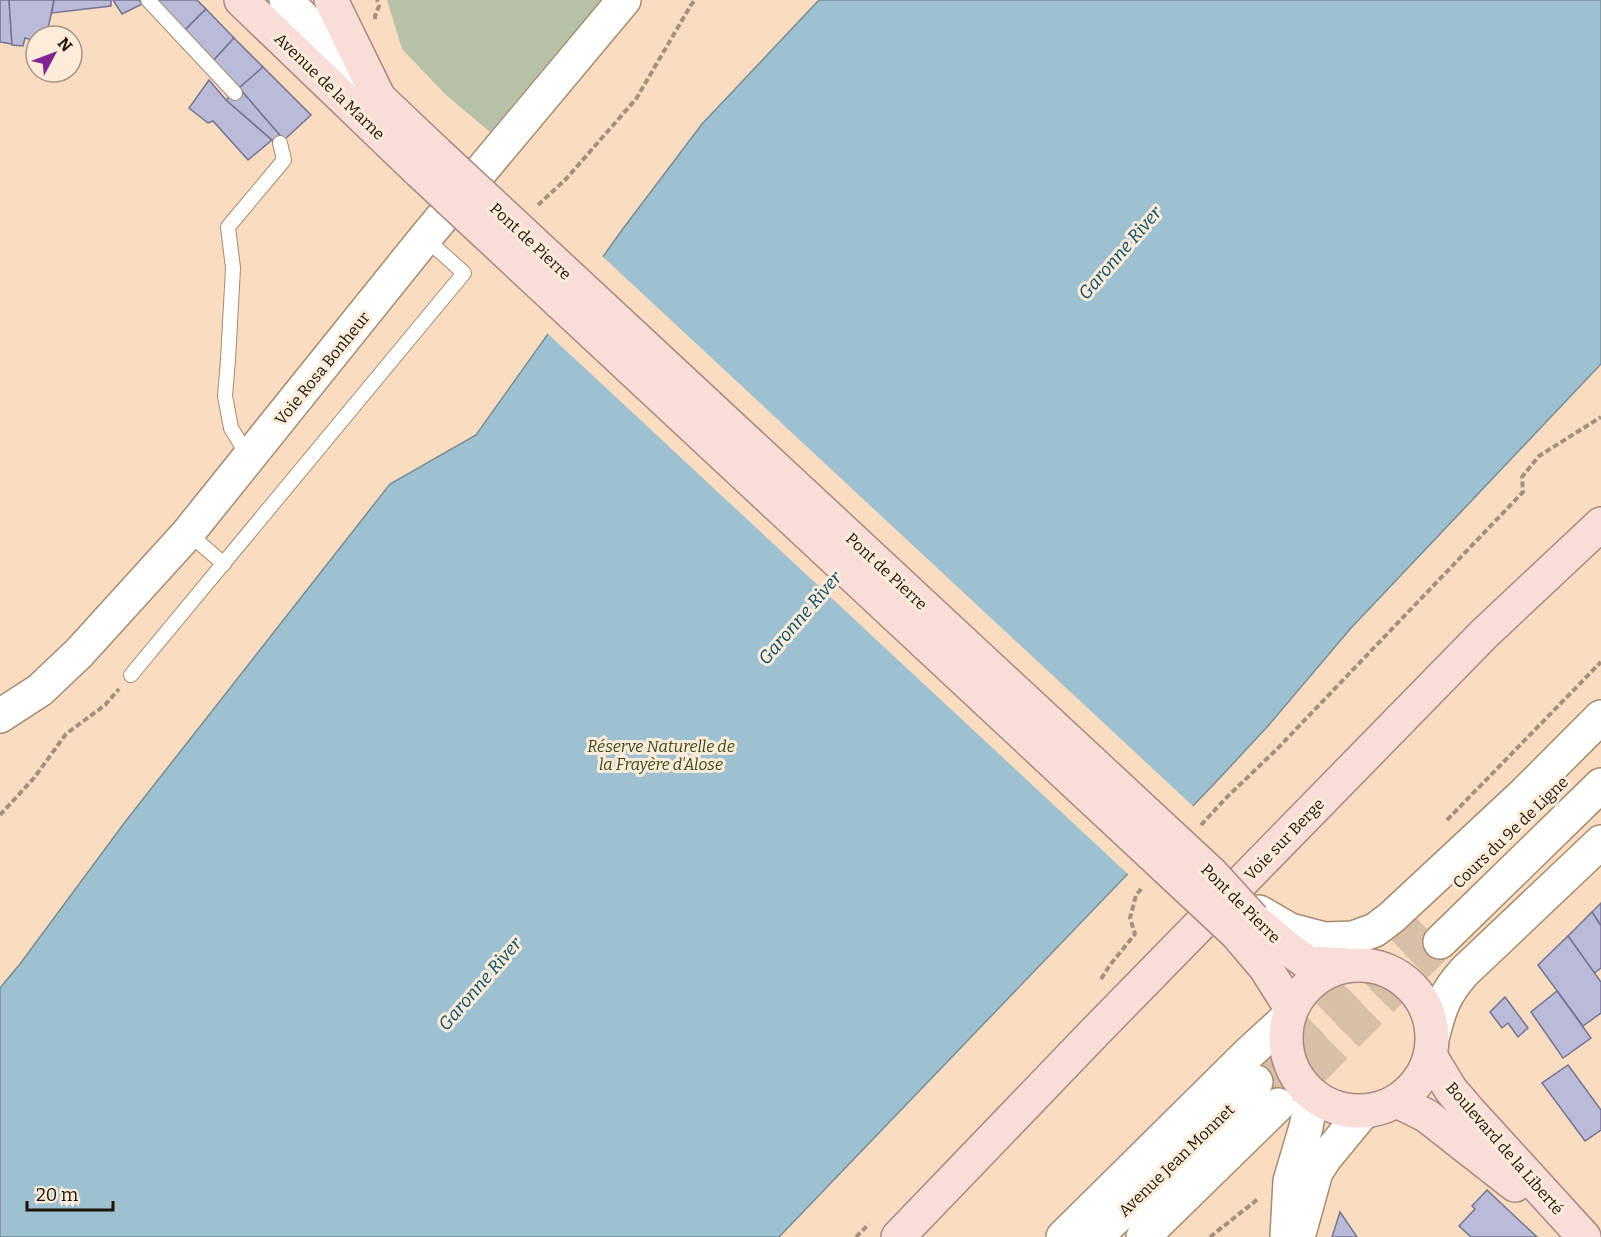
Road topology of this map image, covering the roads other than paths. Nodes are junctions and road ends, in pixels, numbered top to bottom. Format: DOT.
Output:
graph roads {
  1 [pos="148,0"];
  2 [pos="241,0"];
  3 [pos="286,0"];
  4 [pos="331,0"];
  5 [pos="624,0"];
  6 [pos="235,93"];
  7 [pos="379,98"];
  8 [pos="280,143"];
  9 [pos="428,162"];
  10 [pos="425,238"];
  11 [pos="249,458"];
  12 [pos="1601,524"];
  13 [pos="188,534"];
  14 [pos="224,564"];
  15 [pos="131,675"];
  16 [pos="0,716"];
  17 [pos="1601,717"];
  18 [pos="1601,743"];
  19 [pos="1601,785"];
  20 [pos="1601,842"];
  21 [pos="1250,922"];
  22 [pos="1347,965"];
  23 [pos="1288,1014"];
  24 [pos="1432,1046"];
  25 [pos="1267,1094"];
  26 [pos="1312,1095"];
  27 [pos="1397,1101"];
  28 [pos="1363,1112"];
  29 [pos="885,1229"];
  30 [pos="1063,1237"];
  31 [pos="1096,1237"];
  32 [pos="1120,1237"];
  33 [pos="1143,1237"];
  34 [pos="1287,1237"];
  35 [pos="1298,1237"];
  36 [pos="1582,1237"];
  1 -- 6 [label="lane"];
  2 -- 9 [label="main road, Avenue de la Marne"];
  3 -- 7 [label="main road"];
  4 -- 7 [label="main road, Avenue de la Marne"];
  5 -- 10 [label="main road, Voie Rosa Bonheur"];
  7 -- 9 [label="main road, Avenue de la Marne"];
  8 -- 11 [label="lane"];
  9 -- 21 [label="main road, Pont de Pierre, bridge"];
  10 -- 11 [label="main road, Voie Rosa Bonheur"];
  10 -- 14 [label="lane"];
  11 -- 13 [label="main road, Voie Rosa Bonheur"];
  12 -- 29 [label="main road, Voie sur Berge"];
  13 -- 14 [label="lane"];
  13 -- 16 [label="main road, Voie Rosa Bonheur"];
  14 -- 15 [label="lane"];
  17 -- 21 [label="main road"];
  18 -- 19 [label="main road, Cours du 9e de Ligne"];
  20 -- 24 [label="main road"];
  21 -- 22 [label="main road, Pont de Pierre"];
  21 -- 23 [label="main road, Pont de Pierre"];
  22 -- 23 [label="main road"];
  22 -- 24 [label="main road"];
  23 -- 26 [label="main road"];
  23 -- 30 [label="main road"];
  24 -- 27 [label="main road"];
  24 -- 36 [label="main road, Boulevard de la Liberté"];
  25 -- 31 [label="main road, Avenue Jean Monnet"];
  25 -- 32 [label="main road, Avenue Jean Monnet"];
  25 -- 33 [label="main road"];
  26 -- 28 [label="main road"];
  26 -- 34 [label="main road"];
  27 -- 28 [label="main road"];
  27 -- 36 [label="main road, Boulevard de la Liberté"];
  28 -- 35 [label="main road"];
}
